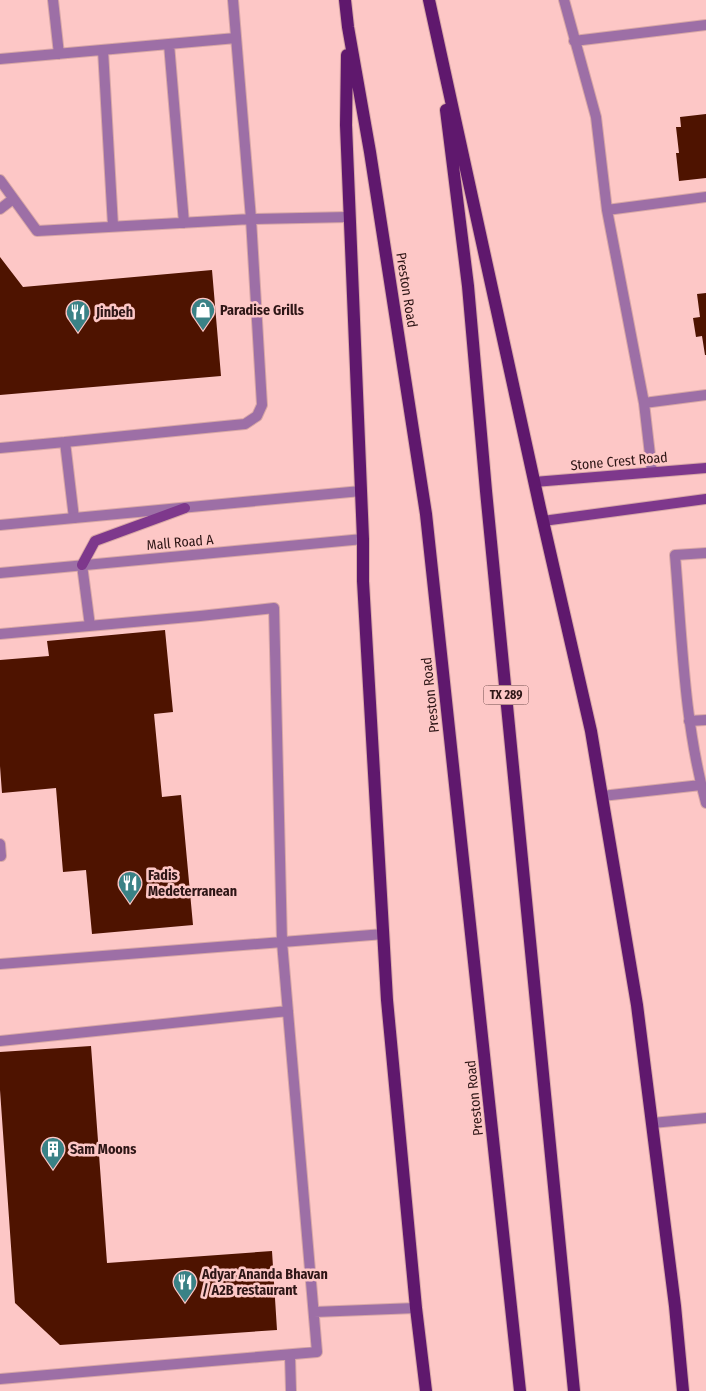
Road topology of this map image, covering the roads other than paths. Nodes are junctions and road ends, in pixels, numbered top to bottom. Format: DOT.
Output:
graph roads {
  1 [pos="53,0"];
  2 [pos="233,0"];
  3 [pos="345,0"];
  4 [pos="429,0"];
  5 [pos="564,0"];
  6 [pos="706,24"];
  7 [pos="348,27"];
  8 [pos="236,38"];
  9 [pos="574,41"];
  10 [pos="169,44"];
  11 [pos="103,50"];
  12 [pos="59,54"];
  13 [pos="0,59"];
  14 [pos="0,180"];
  15 [pos="706,197"];
  16 [pos="14,199"];
  17 [pos="0,208"];
  18 [pos="607,210"];
  19 [pos="349,217"];
  20 [pos="251,219"];
  21 [pos="184,223"];
  22 [pos="113,226"];
  23 [pos="706,396"];
  24 [pos="644,403"];
  25 [pos="65,442"];
  26 [pos="0,448"];
  27 [pos="706,468"];
  28 [pos="652,472"];
  29 [pos="534,482"];
  30 [pos="361,490"];
  31 [pos="706,499"];
  32 [pos="185,508"];
  33 [pos="74,518"];
  34 [pos="544,521"];
  35 [pos="0,525"];
  36 [pos="363,539"];
  37 [pos="706,553"];
  38 [pos="82,565"];
  39 [pos="0,573"];
  40 [pos="90,626"];
  41 [pos="0,634"];
  42 [pos="706,720"];
  43 [pos="689,721"];
  44 [pos="701,785"];
  45 [pos="602,796"];
  46 [pos="706,803"];
  47 [pos="0,844"];
  48 [pos="0,856"];
  49 [pos="384,934"];
  50 [pos="282,942"];
  51 [pos="0,964"];
  52 [pos="288,1011"];
  53 [pos="0,1041"];
  54 [pos="706,1118"];
  55 [pos="652,1123"];
  56 [pos="416,1308"];
  57 [pos="314,1312"];
  58 [pos="290,1354"];
  59 [pos="0,1379"];
  60 [pos="290,1391"];
  61 [pos="426,1391"];
  62 [pos="520,1391"];
  63 [pos="574,1391"];
  64 [pos="683,1391"];
  1 -- 12 [label="street"];
  2 -- 8 [label="street"];
  3 -- 7 [label="main road, Preston Road"];
  4 -- 29 [label="main road"];
  4 -- 63 [label="main road, TX 289"];
  5 -- 9 [label="street"];
  6 -- 9 [label="street"];
  7 -- 19 [label="main road"];
  7 -- 62 [label="main road, Preston Road"];
  8 -- 10 [label="street"];
  8 -- 20 [label="street"];
  9 -- 18 [label="street"];
  10 -- 11 [label="street"];
  10 -- 21 [label="street"];
  11 -- 12 [label="street"];
  11 -- 22 [label="street"];
  12 -- 13 [label="street"];
  14 -- 16 [label="street"];
  15 -- 18 [label="street"];
  16 -- 17 [label="street"];
  16 -- 22 [label="street"];
  18 -- 24 [label="street"];
  19 -- 20 [label="street"];
  19 -- 30 [label="main road"];
  20 -- 21 [label="street"];
  20 -- 25 [label="street"];
  21 -- 22 [label="street"];
  23 -- 24 [label="street"];
  24 -- 28 [label="street"];
  25 -- 26 [label="street"];
  25 -- 33 [label="street"];
  27 -- 28 [label="street, Stone Crest Road"];
  28 -- 29 [label="street, Stone Crest Road"];
  29 -- 34 [label="main road"];
  30 -- 32 [label="street"];
  30 -- 36 [label="main road"];
  31 -- 34 [label="street"];
  32 -- 33 [label="street"];
  32 -- 38 [label="street"];
  33 -- 35 [label="street"];
  34 -- 45 [label="main road"];
  36 -- 38 [label="street, Mall Road A"];
  36 -- 49 [label="main road"];
  37 -- 43 [label="street"];
  38 -- 39 [label="street, Mall Road A"];
  38 -- 40 [label="street"];
  40 -- 41 [label="street"];
  40 -- 50 [label="street"];
  42 -- 43 [label="street"];
  43 -- 44 [label="street"];
  44 -- 45 [label="street"];
  44 -- 46 [label="street"];
  45 -- 55 [label="main road"];
  47 -- 48 [label="street"];
  49 -- 50 [label="street"];
  49 -- 56 [label="main road"];
  50 -- 51 [label="street"];
  50 -- 52 [label="street"];
  52 -- 53 [label="street"];
  52 -- 57 [label="street"];
  54 -- 55 [label="street"];
  55 -- 64 [label="main road"];
  56 -- 57 [label="street"];
  56 -- 61 [label="main road"];
  57 -- 58 [label="street"];
  58 -- 59 [label="street"];
  58 -- 60 [label="street"];
}
